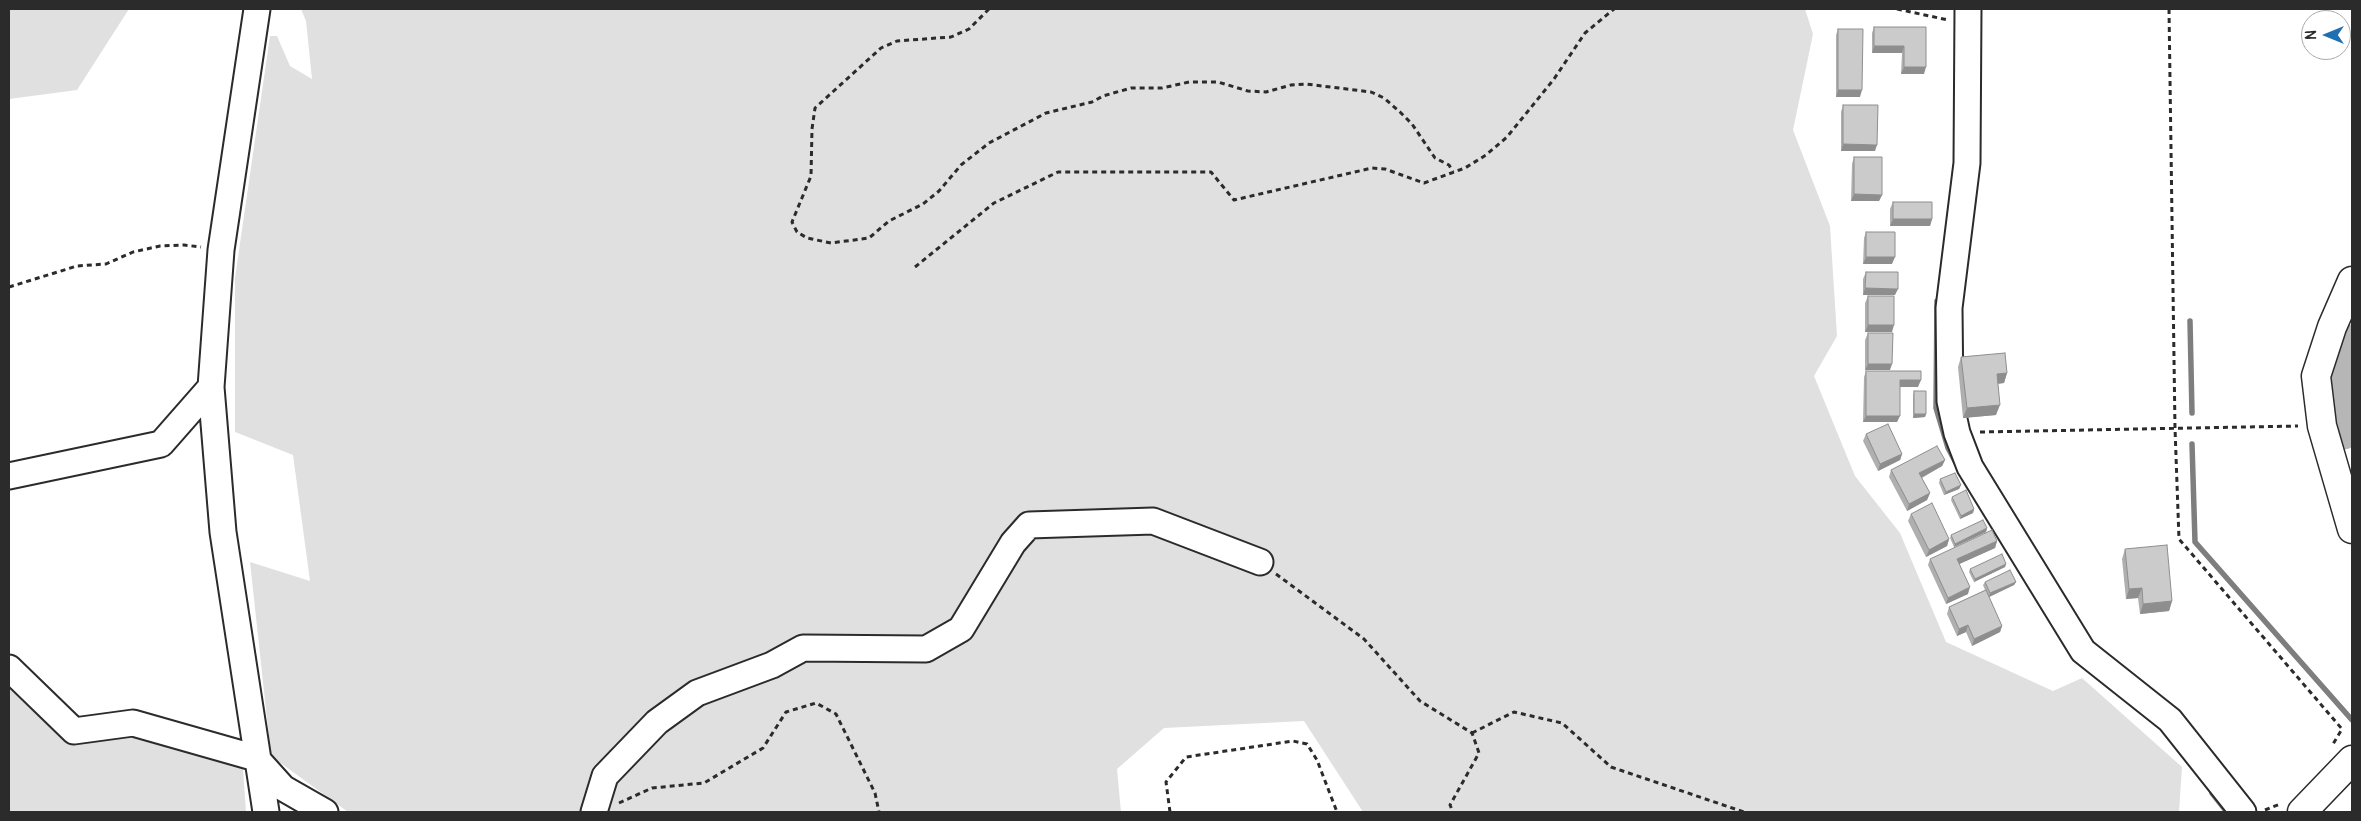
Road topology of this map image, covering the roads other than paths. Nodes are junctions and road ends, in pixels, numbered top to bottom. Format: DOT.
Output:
graph roads {
  1 [pos="257,9"];
  2 [pos="1969,17"];
  3 [pos="2352,281"];
  4 [pos="211,388"];
  5 [pos="9,476"];
  6 [pos="2352,530"];
  7 [pos="1260,562"];
  8 [pos="9,668"];
  9 [pos="2341,755"];
  10 [pos="256,758"];
  11 [pos="2292,808"];
  12 [pos="266,812"];
  13 [pos="325,812"];
  14 [pos="594,812"];
  15 [pos="2243,812"];
  1 -- 4 [label="street"];
  2 -- 15 [label="street"];
  3 -- 6 [label="main road"];
  4 -- 5 [label="street"];
  4 -- 10 [label="street"];
  7 -- 14 [label="street"];
  8 -- 10 [label="street"];
  9 -- 11 [label="main road"];
  10 -- 12 [label="street"];
  10 -- 13 [label="street"];
}
